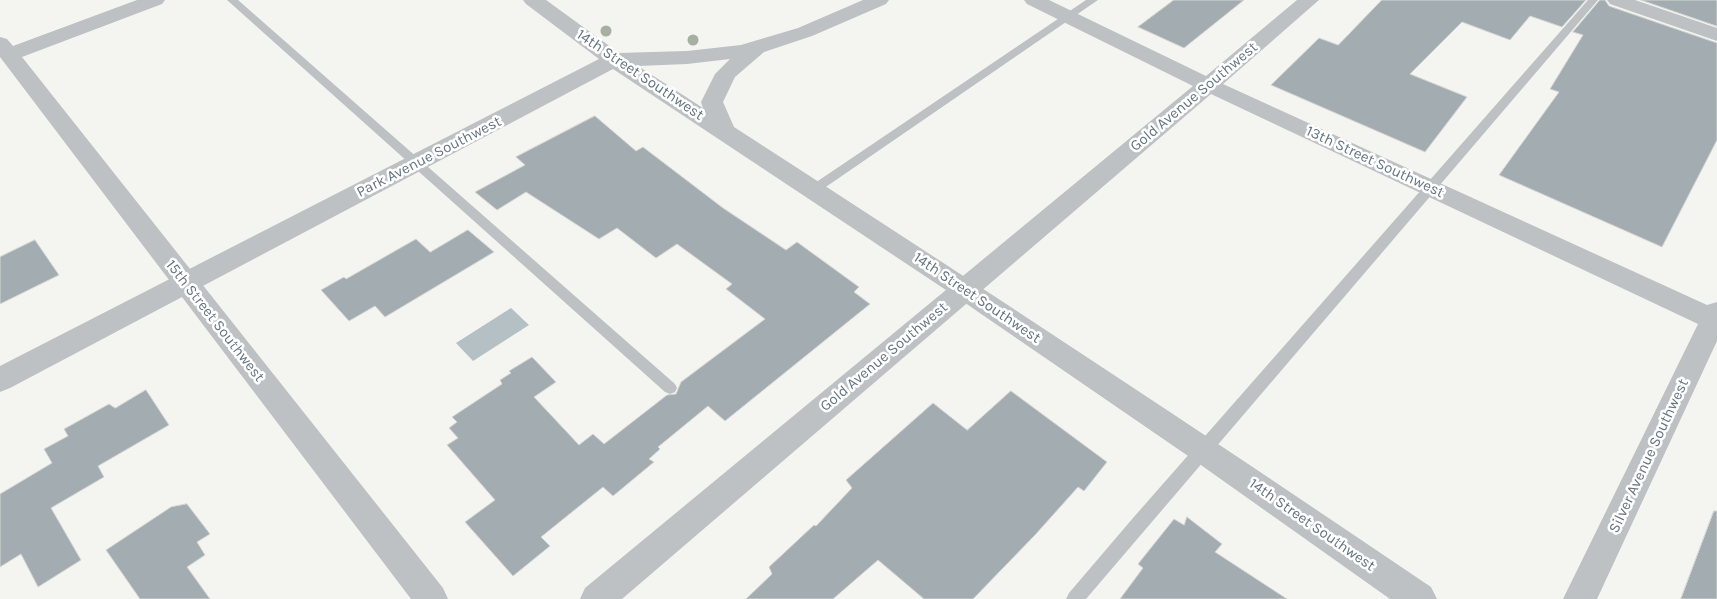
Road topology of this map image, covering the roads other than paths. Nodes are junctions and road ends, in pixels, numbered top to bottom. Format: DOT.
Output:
graph roads {
  1 [pos="156,0"];
  2 [pos="232,0"];
  3 [pos="534,0"];
  4 [pos="879,0"];
  5 [pos="1034,0"];
  6 [pos="1093,0"];
  7 [pos="1309,0"];
  8 [pos="1593,0"];
  9 [pos="1617,0"];
  10 [pos="1068,17"];
  11 [pos="1717,35"];
  12 [pos="757,47"];
  13 [pos="7,60"];
  14 [pos="614,60"];
  15 [pos="1208,84"];
  16 [pos="724,132"];
  17 [pos="416,164"];
  18 [pos="1432,188"];
  19 [pos="813,190"];
  20 [pos="186,283"];
  21 [pos="965,290"];
  22 [pos="1716,318"];
  23 [pos="0,380"];
  24 [pos="670,388"];
  25 [pos="1202,449"];
  26 [pos="430,599"];
  27 [pos="597,599"];
  28 [pos="1075,599"];
  29 [pos="1419,599"];
  30 [pos="1580,599"];
  1 -- 13 [label="street"];
  2 -- 17 [label="lane"];
  3 -- 14 [label="street, 14th Street Southwest"];
  4 -- 12 [label="street, Park Avenue Southwest"];
  5 -- 10 [label="street, 13th Street Southwest"];
  6 -- 10 [label="lane"];
  7 -- 15 [label="street, Gold Avenue Southwest"];
  8 -- 18 [label="lane"];
  9 -- 11 [label="street"];
  10 -- 15 [label="street, 13th Street Southwest"];
  10 -- 19 [label="lane"];
  12 -- 14 [label="street, Park Avenue Southwest"];
  12 -- 16 [label="street"];
  13 -- 20 [label="street, 15th Street Southwest"];
  14 -- 16 [label="street, 14th Street Southwest"];
  14 -- 17 [label="street, Park Avenue Southwest"];
  15 -- 18 [label="street, 13th Street Southwest"];
  15 -- 21 [label="street, Gold Avenue Southwest"];
  16 -- 19 [label="street, 14th Street Southwest"];
  17 -- 20 [label="street, Park Avenue Southwest"];
  17 -- 24 [label="lane"];
  18 -- 22 [label="street, 13th Street Southwest"];
  18 -- 25 [label="lane"];
  19 -- 21 [label="street, 14th Street Southwest"];
  20 -- 23 [label="street, Park Avenue Southwest"];
  20 -- 26 [label="street, 15th Street Southwest"];
  21 -- 25 [label="street, 14th Street Southwest"];
  21 -- 27 [label="street, Gold Avenue Southwest"];
  22 -- 30 [label="street, Silver Avenue Southwest"];
  25 -- 28 [label="lane"];
  25 -- 29 [label="street, 14th Street Southwest"];
}
